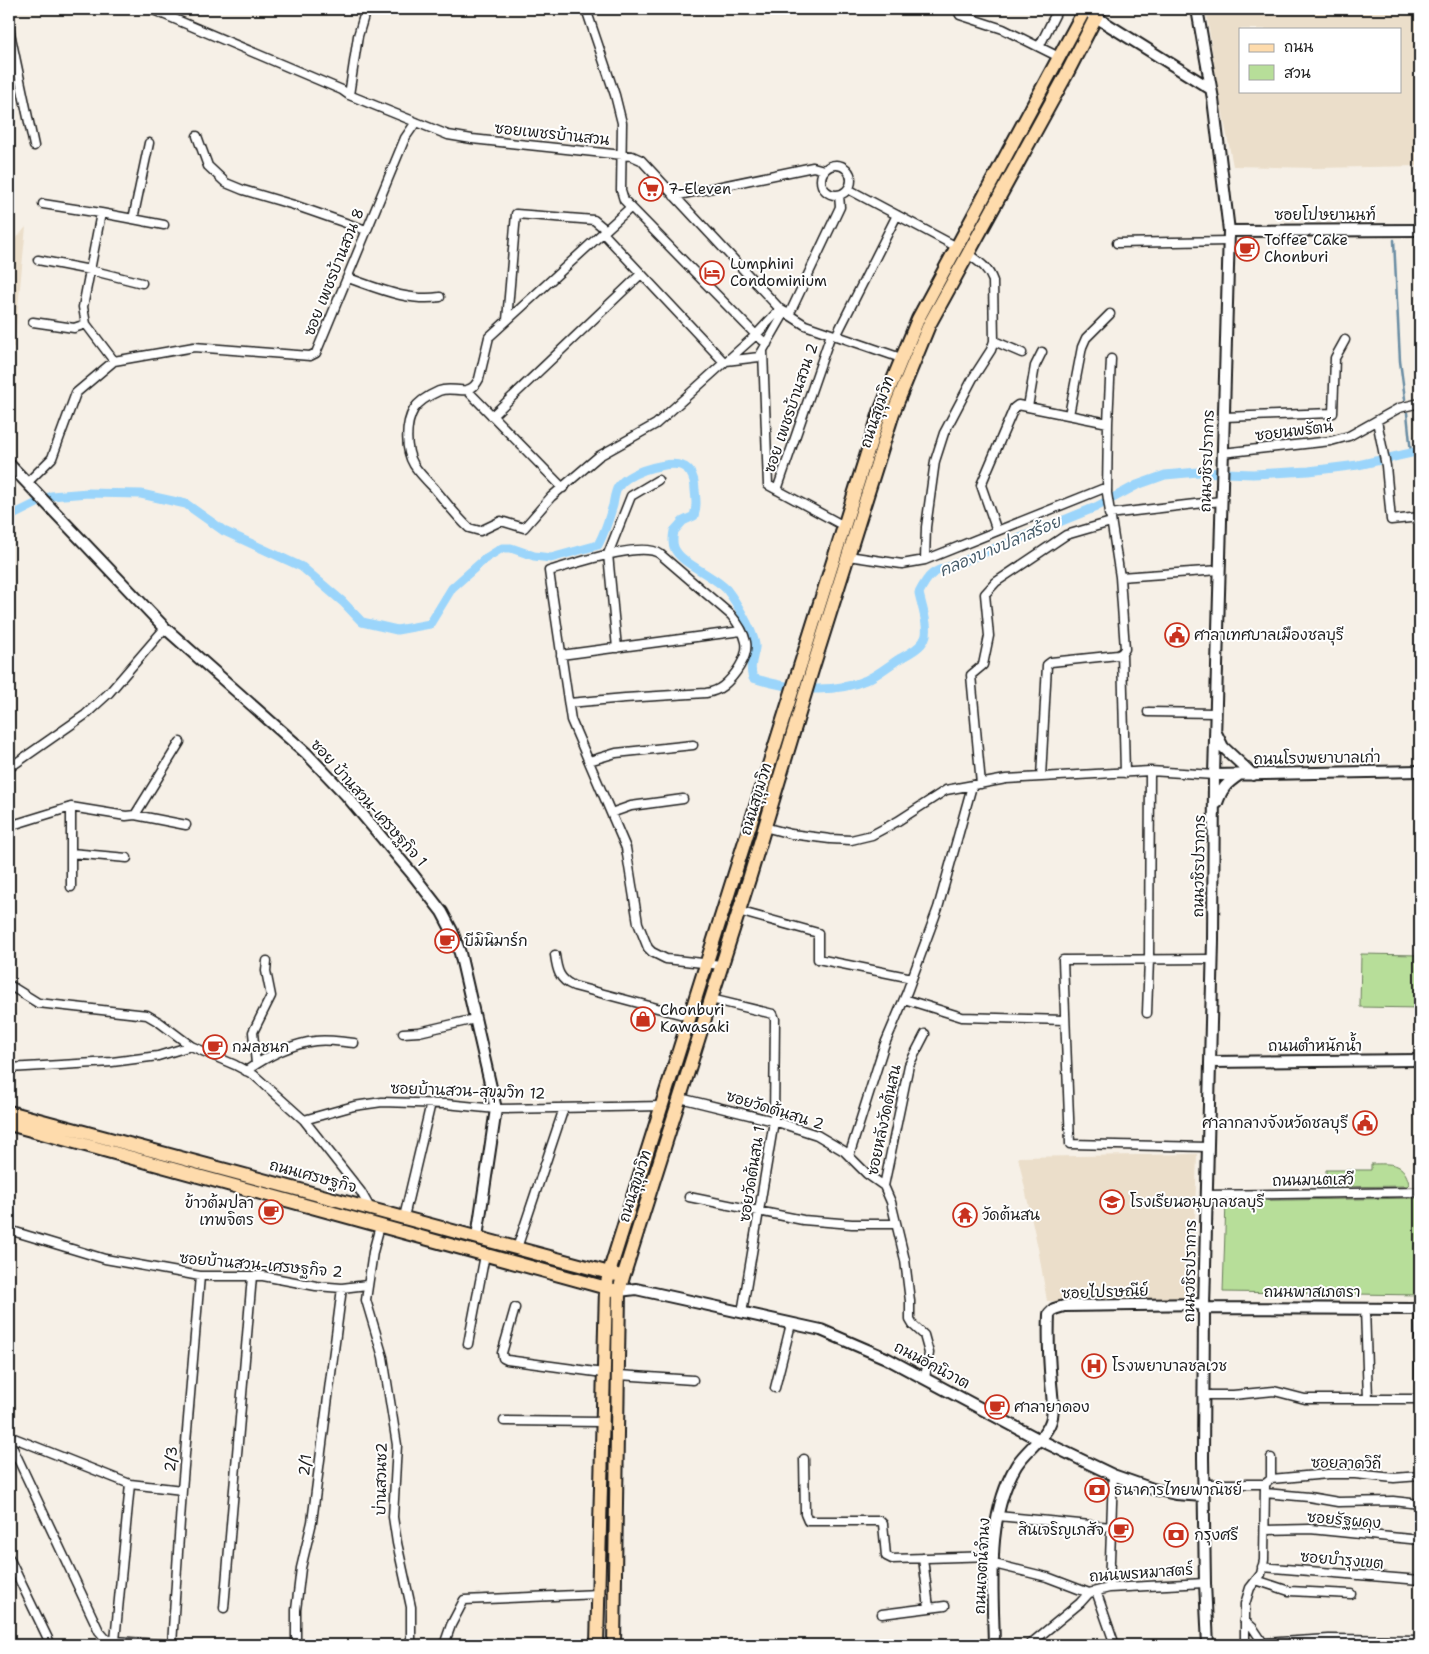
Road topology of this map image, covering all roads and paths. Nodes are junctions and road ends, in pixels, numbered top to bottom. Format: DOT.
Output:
graph roads {
  1 [pos="150,9"];
  2 [pos="366,9"];
  3 [pos="586,9"];
  4 [pos="957,9"];
  5 [pos="1058,9"];
  6 [pos="1197,9"];
  7 [pos="1092,11"];
  8 [pos="9,28"];
  9 [pos="1039,47"];
  10 [pos="1059,57"];
  11 [pos="1210,89"];
  12 [pos="349,95"];
  13 [pos="416,122"];
  14 [pos="197,136"];
  15 [pos="149,144"];
  16 [pos="34,146"];
  17 [pos="622,155"];
  18 [pos="824,170"];
  19 [pos="848,189"];
  20 [pos="840,195"];
  21 [pos="674,196"];
  22 [pos="43,204"];
  23 [pos="630,208"];
  24 [pos="102,213"];
  25 [pos="897,215"];
  26 [pos="133,219"];
  27 [pos="164,224"];
  28 [pos="366,230"];
  29 [pos="1420,230"];
  30 [pos="604,232"];
  31 [pos="1229,236"];
  32 [pos="1117,244"];
  33 [pos="966,249"];
  34 [pos="38,260"];
  35 [pos="90,270"];
  36 [pos="641,274"];
  37 [pos="348,278"];
  38 [pos="142,283"];
  39 [pos="440,297"];
  40 [pos="784,312"];
  41 [pos="1110,314"];
  42 [pos="507,320"];
  43 [pos="33,322"];
  44 [pos="86,324"];
  45 [pos="756,335"];
  46 [pos="834,335"];
  47 [pos="1345,340"];
  48 [pos="994,341"];
  49 [pos="765,348"];
  50 [pos="1042,352"];
  51 [pos="1022,353"];
  52 [pos="901,358"];
  53 [pos="1111,359"];
  54 [pos="114,361"];
  55 [pos="726,361"];
  56 [pos="467,390"];
  57 [pos="1420,403"];
  58 [pos="1028,407"];
  59 [pos="1069,415"];
  60 [pos="492,416"];
  61 [pos="1224,417"];
  62 [pos="1376,421"];
  63 [pos="1108,423"];
  64 [pos="1222,453"];
  65 [pos="9,464"];
  66 [pos="658,480"];
  67 [pos="27,483"];
  68 [pos="563,488"];
  69 [pos="777,490"];
  70 [pos="1107,490"];
  71 [pos="1221,501"];
  72 [pos="1110,514"];
  73 [pos="1420,517"];
  74 [pos="844,526"];
  75 [pos="997,531"];
  76 [pos="608,554"];
  77 [pos="848,556"];
  78 [pos="925,560"];
  79 [pos="1220,570"];
  80 [pos="1120,577"];
  81 [pos="824,610"];
  82 [pos="164,628"];
  83 [pos="741,631"];
  84 [pos="617,648"];
  85 [pos="1122,652"];
  86 [pos="561,655"];
  87 [pos="807,665"];
  88 [pos="569,703"];
  89 [pos="1148,712"];
  90 [pos="1216,713"];
  91 [pos="1216,732"];
  92 [pos="180,742"];
  93 [pos="692,745"];
  94 [pos="589,762"];
  95 [pos="9,768"];
  96 [pos="1420,771"];
  97 [pos="1150,772"];
  98 [pos="1125,773"];
  99 [pos="1253,774"];
  100 [pos="1214,775"];
  101 [pos="1239,775"];
  102 [pos="1041,777"];
  103 [pos="981,784"];
  104 [pos="972,786"];
  105 [pos="683,799"];
  106 [pos="71,807"];
  107 [pos="611,813"];
  108 [pos="1214,814"];
  109 [pos="135,815"];
  110 [pos="186,825"];
  111 [pos="9,826"];
  112 [pos="764,827"];
  113 [pos="71,853"];
  114 [pos="127,858"];
  115 [pos="71,886"];
  116 [pos="738,911"];
  117 [pos="555,956"];
  118 [pos="1150,959"];
  119 [pos="1212,959"];
  120 [pos="267,961"];
  121 [pos="707,963"];
  122 [pos="721,965"];
  123 [pos="912,978"];
  124 [pos="9,985"];
  125 [pos="711,998"];
  126 [pos="904,999"];
  127 [pos="1147,1013"];
  128 [pos="691,1016"];
  129 [pos="475,1019"];
  130 [pos="1065,1020"];
  131 [pos="403,1033"];
  132 [pos="925,1034"];
  133 [pos="354,1043"];
  134 [pos="191,1046"];
  135 [pos="1420,1060"];
  136 [pos="1210,1062"];
  137 [pos="256,1064"];
  138 [pos="9,1068"];
  139 [pos="246,1071"];
  140 [pos="680,1098"];
  141 [pos="431,1103"];
  142 [pos="663,1106"];
  143 [pos="564,1108"];
  144 [pos="496,1109"];
  145 [pos="9,1112"];
  146 [pos="304,1120"];
  147 [pos="774,1121"];
  148 [pos="9,1124"];
  149 [pos="1208,1148"];
  150 [pos="849,1156"];
  151 [pos="884,1186"];
  152 [pos="1420,1192"];
  153 [pos="1207,1195"];
  154 [pos="689,1197"];
  155 [pos="370,1208"];
  156 [pos="760,1211"];
  157 [pos="404,1217"];
  158 [pos="896,1224"];
  159 [pos="380,1226"];
  160 [pos="9,1230"];
  161 [pos="477,1237"];
  162 [pos="517,1248"];
  163 [pos="485,1255"];
  164 [pos="609,1273"];
  165 [pos="200,1276"];
  166 [pos="252,1276"];
  167 [pos="623,1277"];
  168 [pos="367,1284"];
  169 [pos="342,1288"];
  170 [pos="606,1288"];
  171 [pos="636,1289"];
  172 [pos="619,1291"];
  173 [pos="1204,1306"];
  174 [pos="515,1308"];
  175 [pos="1365,1308"];
  176 [pos="1420,1309"];
  177 [pos="742,1313"];
  178 [pos="791,1324"];
  179 [pos="468,1344"];
  180 [pos="604,1374"];
  181 [pos="619,1375"];
  182 [pos="925,1378"];
  183 [pos="693,1380"];
  184 [pos="775,1388"];
  185 [pos="1204,1395"];
  186 [pos="1368,1399"];
  187 [pos="1420,1399"];
  188 [pos="1420,1409"];
  189 [pos="504,1421"];
  190 [pos="602,1422"];
  191 [pos="9,1436"];
  192 [pos="1038,1439"];
  193 [pos="9,1440"];
  194 [pos="804,1458"];
  195 [pos="1271,1458"];
  196 [pos="1113,1475"];
  197 [pos="1420,1476"];
  198 [pos="130,1484"];
  199 [pos="1203,1484"];
  200 [pos="1267,1485"];
  201 [pos="182,1490"];
  202 [pos="1203,1496"];
  203 [pos="1420,1504"];
  204 [pos="998,1516"];
  205 [pos="1111,1527"];
  206 [pos="1265,1530"];
  207 [pos="1420,1540"];
  208 [pos="9,1558"];
  209 [pos="923,1558"];
  210 [pos="994,1560"];
  211 [pos="1262,1567"];
  212 [pos="1256,1580"];
  213 [pos="1420,1580"];
  214 [pos="1205,1583"];
  215 [pos="1109,1588"];
  216 [pos="1093,1592"];
  217 [pos="599,1594"];
  218 [pos="1351,1594"];
  219 [pos="945,1606"];
  220 [pos="224,1608"];
  221 [pos="928,1608"];
  222 [pos="882,1614"];
  223 [pos="1244,1620"];
  224 [pos="1420,1640"];
  225 [pos="116,1641"];
  226 [pos="1262,1644"];
  227 [pos="51,1645"];
  228 [pos="107,1645"];
  229 [pos="173,1645"];
  230 [pos="296,1645"];
  231 [pos="411,1645"];
  232 [pos="444,1645"];
  233 [pos="597,1645"];
  234 [pos="614,1645"];
  235 [pos="994,1645"];
  236 [pos="1029,1645"];
  237 [pos="1115,1645"];
  238 [pos="1208,1645"];
  239 [pos="1246,1645"];
  1 -- 12 [label="street, ซอยเพชรบ้านสวน"];
  2 -- 12 [label="street"];
  3 -- 17 [label="street"];
  4 -- 9 [label="street"];
  5 -- 9 [label="street"];
  6 -- 11 [label="street, ถนนวชิรปราการ"];
  7 -- 10 [label="main road, ถนนสุขุมวิท"];
  7 -- 11 [label="street"];
  7 -- 33 [label="main road, ถนนสุขุมวิท"];
  8 -- 16 [label="street"];
  9 -- 10 [label="street"];
  10 -- 33 [label="main road, ถนนสุขุมวิท"];
  11 -- 31 [label="street, ถนนวชิรปราการ"];
  12 -- 13 [label="street, ซอยเพชรบ้านสวน"];
  13 -- 17 [label="street, ซอยเพชรบ้านสวน"];
  13 -- 28 [label="street, ซอย เพชรบ้านสวน 8"];
  14 -- 28 [label="street"];
  15 -- 26 [label="street"];
  17 -- 21 [label="street, ซอยเพชรบ้านสวน"];
  17 -- 23 [label="street"];
  18 -- 19 [label="street"];
  18 -- 20 [label="street"];
  18 -- 21 [label="street"];
  19 -- 20 [label="street"];
  19 -- 25 [label="street"];
  20 -- 40 [label="street"];
  21 -- 40 [label="street, ซอยเพชรบ้านสวน"];
  22 -- 24 [label="street"];
  23 -- 30 [label="street"];
  23 -- 45 [label="street"];
  24 -- 26 [label="street"];
  24 -- 35 [label="street"];
  25 -- 33 [label="street"];
  25 -- 46 [label="street, ซอย เพชรบ้านสวน 2"];
  26 -- 27 [label="street"];
  28 -- 37 [label="street, ซอย เพชรบ้านสวน 8"];
  29 -- 31 [label="street, ซอยโปษยานนท์"];
  30 -- 36 [label="street"];
  30 -- 42 [label="street"];
  30 -- 42 [label="street"];
  31 -- 32 [label="street"];
  31 -- 61 [label="street, ถนนวชิรปราการ"];
  33 -- 48 [label="street"];
  33 -- 52 [label="main road, ถนนสุขุมวิท"];
  33 -- 77 [label="main road, ถนนสุขุมวิท"];
  34 -- 35 [label="street"];
  35 -- 38 [label="street"];
  35 -- 44 [label="street"];
  36 -- 55 [label="street"];
  36 -- 60 [label="street"];
  37 -- 39 [label="street"];
  37 -- 54 [label="street, ซอย เพชรบ้านสวน 8"];
  40 -- 45 [label="street"];
  40 -- 46 [label="street, ซอยเพชรบ้านสวน"];
  40 -- 49 [label="street"];
  41 -- 59 [label="street"];
  42 -- 56 [label="street"];
  43 -- 44 [label="street"];
  44 -- 54 [label="street"];
  45 -- 49 [label="street"];
  45 -- 55 [label="street"];
  46 -- 52 [label="street, ซอยเพชรบ้านสวน"];
  46 -- 69 [label="street, ซอย เพชรบ้านสวน 2"];
  47 -- 61 [label="street"];
  48 -- 51 [label="street"];
  48 -- 78 [label="street"];
  49 -- 55 [label="street"];
  49 -- 69 [label="street"];
  50 -- 58 [label="street"];
  52 -- 74 [label="main road, ถนนสุขุมวิท"];
  53 -- 63 [label="street"];
  54 -- 67 [label="street, ซอย เพชรบ้านสวน 8"];
  55 -- 68 [label="street"];
  56 -- 60 [label="street"];
  56 -- 68 [label="street"];
  57 -- 62 [label="street, ซอยนพรัตน์"];
  58 -- 59 [label="street"];
  58 -- 75 [label="street"];
  59 -- 63 [label="street"];
  60 -- 68 [label="street"];
  61 -- 64 [label="street, ถนนวชิรปราการ"];
  62 -- 64 [label="street, ซอยนพรัตน์"];
  62 -- 73 [label="street"];
  63 -- 70 [label="street"];
  64 -- 71 [label="street, ถนนวชิรปราการ"];
  65 -- 67 [label="street, ซอย บ้านสวน-เศรษฐกิจ 1"];
  66 -- 76 [label="street"];
  67 -- 82 [label="street, ซอย บ้านสวน-เศรษฐกิจ 1"];
  69 -- 74 [label="street"];
  70 -- 72 [label="street"];
  70 -- 75 [label="street"];
  71 -- 72 [label="street"];
  71 -- 79 [label="street, ถนนวชิรปราการ"];
  72 -- 80 [label="street"];
  72 -- 103 [label="street"];
  74 -- 81 [label="main road, ถนนสุขุมวิท"];
  75 -- 78 [label="street"];
  76 -- 83 [label="street"];
  76 -- 84 [label="street"];
  76 -- 86 [label="street"];
  77 -- 78 [label="street"];
  77 -- 81 [label="main road, ถนนสุขุมวิท"];
  79 -- 80 [label="street"];
  79 -- 90 [label="street, ถนนวชิรปราการ"];
  80 -- 85 [label="street"];
  81 -- 87 [label="main road, ถนนสุขุมวิท"];
  82 -- 95 [label="street"];
  82 -- 129 [label="street, ซอย บ้านสวน-เศรษฐกิจ 1"];
  83 -- 84 [label="street"];
  83 -- 88 [label="street"];
  84 -- 86 [label="street"];
  85 -- 98 [label="street"];
  85 -- 102 [label="street"];
  86 -- 88 [label="street"];
  87 -- 112 [label="main road, ถนนสุขุมวิท"];
  87 -- 121 [label="main road, ถนนสุขุมวิท"];
  88 -- 94 [label="street"];
  89 -- 90 [label="street"];
  90 -- 91 [label="street, ถนนวชิรปราการ"];
  91 -- 99 [label="street"];
  91 -- 100 [label="street, ถนนวชิรปราการ"];
  92 -- 109 [label="street"];
  93 -- 94 [label="street"];
  94 -- 107 [label="street"];
  96 -- 99 [label="street, ถนนโรงพยาบาลเก่า"];
  97 -- 98 [label="street"];
  97 -- 100 [label="street"];
  97 -- 118 [label="street"];
  98 -- 102 [label="street"];
  99 -- 101 [label="street, ถนนโรงพยาบาลเก่า"];
  100 -- 101 [label="street, ถนนโรงพยาบาลเก่า"];
  100 -- 108 [label="street, ถนนวชิรปราการ"];
  101 -- 108 [label="street"];
  102 -- 103 [label="street"];
  103 -- 104 [label="street"];
  104 -- 112 [label="street"];
  104 -- 123 [label="street"];
  105 -- 107 [label="street"];
  106 -- 109 [label="street"];
  106 -- 111 [label="street"];
  106 -- 113 [label="street"];
  107 -- 121 [label="street"];
  108 -- 119 [label="street, ถนนวชิรปราการ"];
  109 -- 110 [label="street"];
  112 -- 116 [label="main road, ถนนสุขุมวิท"];
  113 -- 114 [label="street"];
  113 -- 115 [label="street"];
  116 -- 122 [label="main road, ถนนสุขุมวิท"];
  116 -- 123 [label="street"];
  117 -- 128 [label="street"];
  118 -- 119 [label="street"];
  118 -- 127 [label="street"];
  118 -- 130 [label="street"];
  119 -- 136 [label="street, ถนนวชิรปราการ"];
  120 -- 137 [label="street"];
  121 -- 122 [label="street"];
  121 -- 128 [label="main road, ถนนสุขุมวิท"];
  122 -- 125 [label="main road, ถนนสุขุมวิท"];
  123 -- 126 [label="street"];
  124 -- 134 [label="street"];
  125 -- 140 [label="main road, ถนนสุขุมวิท"];
  125 -- 147 [label="street, ซอยวัดต้นสน 1"];
  126 -- 130 [label="street"];
  126 -- 150 [label="street"];
  128 -- 142 [label="main road, ถนนสุขุมวิท"];
  129 -- 131 [label="street"];
  129 -- 144 [label="street, ซอย บ้านสวน-เศรษฐกิจ 1"];
  130 -- 149 [label="street"];
  132 -- 151 [label="street, ซอยหลังวัดต้นสน"];
  133 -- 137 [label="street"];
  134 -- 138 [label="street"];
  134 -- 139 [label="street"];
  135 -- 136 [label="street, ถนนตำหนักน้ำ"];
  136 -- 149 [label="street, ถนนวชิรปราการ"];
  137 -- 139 [label="street"];
  139 -- 146 [label="street"];
  140 -- 147 [label="street, ซอยวัดต้นสน 2"];
  140 -- 167 [label="main road, ถนนสุขุมวิท"];
  141 -- 144 [label="street, ซอยบ้านสวน-สุขุมวิท 12"];
  141 -- 146 [label="street, ซอยบ้านสวน-สุขุมวิท 12"];
  141 -- 157 [label="street"];
  142 -- 143 [label="street, ซอยบ้านสวน-สุขุมวิท 12"];
  142 -- 164 [label="main road, ถนนสุขุมวิท"];
  143 -- 144 [label="street, ซอยบ้านสวน-สุขุมวิท 12"];
  143 -- 162 [label="street"];
  144 -- 161 [label="street, ซอย บ้านสวน-เศรษฐกิจ 1"];
  145 -- 155 [label="main road, ถนนเศรษฐกิจ"];
  146 -- 155 [label="street"];
  147 -- 150 [label="street, ซอยวัดต้นสน 2"];
  147 -- 156 [label="street, ซอยวัดต้นสน 1"];
  148 -- 159 [label="main road, ถนนเศรษฐกิจ"];
  149 -- 153 [label="street, ถนนวชิรปราการ"];
  150 -- 151 [label="street, ซอยวัดต้นสน 2"];
  151 -- 158 [label="street"];
  152 -- 153 [label="street, ถนนมนตเสวี"];
  153 -- 173 [label="street, ถนนวชิรปราการ"];
  154 -- 156 [label="street"];
  155 -- 157 [label="main road, ถนนเศรษฐกิจ"];
  156 -- 158 [label="street"];
  156 -- 177 [label="street, ซอยวัดต้นสน 1"];
  157 -- 161 [label="main road, ถนนเศรษฐกิจ"];
  158 -- 182 [label="street"];
  159 -- 163 [label="main road, ถนนเศรษฐกิจ"];
  159 -- 168 [label="street"];
  160 -- 165 [label="street, ซอยบ้านสวน-เศรษฐกิจ 2"];
  161 -- 162 [label="main road, ถนนเศรษฐกิจ"];
  162 -- 164 [label="main road, ถนนเศรษฐกิจ"];
  163 -- 170 [label="main road, ถนนเศรษฐกิจ"];
  163 -- 179 [label="street"];
  164 -- 167 [label="main road, ถนนเศรษฐกิจ"];
  164 -- 170 [label="main road, ถนนสุขุมวิท"];
  165 -- 166 [label="street, ซอยบ้านสวน-เศรษฐกิจ 2"];
  165 -- 201 [label="street, 2/3"];
  166 -- 169 [label="street, ซอยบ้านสวน-เศรษฐกิจ 2"];
  166 -- 220 [label="street"];
  167 -- 171 [label="street, ถนนอัคนิวาต"];
  167 -- 172 [label="main road, ถนนสุขุมวิท"];
  168 -- 169 [label="street, ซอยบ้านสวน-เศรษฐกิจ 2"];
  168 -- 231 [label="street, บ่านสวนซ2"];
  169 -- 230 [label="street, 2/1"];
  170 -- 172 [label="main road, ถนนเศรษฐกิจ"];
  170 -- 180 [label="main road, ถนนสุขุมวิท"];
  171 -- 172 [label="street, ถนนอัคนิวาต"];
  171 -- 177 [label="street, ถนนอัคนิวาต"];
  172 -- 181 [label="main road, ถนนสุขุมวิท"];
  173 -- 175 [label="street, ถนนพาสเภตรา"];
  173 -- 185 [label="street, ถนนวชิรปราการ"];
  173 -- 192 [label="street, ซอยไปรษณีย์"];
  174 -- 180 [label="street"];
  175 -- 176 [label="street, ถนนพาสเภตรา"];
  175 -- 186 [label="street"];
  176 -- 187 [label="street"];
  177 -- 178 [label="street, ถนนอัคนิวาต"];
  178 -- 182 [label="street, ถนนอัคนิวาต"];
  178 -- 184 [label="street"];
  180 -- 190 [label="main road, ถนนสุขุมวิท"];
  181 -- 183 [label="street"];
  181 -- 234 [label="main road, ถนนสุขุมวิท"];
  182 -- 192 [label="street, ถนนอัคนิวาต"];
  185 -- 186 [label="street"];
  185 -- 199 [label="street, ถนนวชิรปราการ"];
  186 -- 187 [label="street"];
  187 -- 188 [label="street"];
  189 -- 190 [label="street"];
  190 -- 217 [label="main road, ถนนสุขุมวิท"];
  191 -- 198 [label="street"];
  192 -- 196 [label="street, ถนนอัคนิวาต"];
  192 -- 204 [label="street, ถนนเจตน์จำนง"];
  193 -- 225 [label="street"];
  194 -- 209 [label="street, ถนนพรหมาสตร์"];
  195 -- 200 [label="street"];
  196 -- 202 [label="street, ถนนอัคนิวาต"];
  196 -- 205 [label="street"];
  197 -- 200 [label="street, ซอยลาดวิถี"];
  198 -- 201 [label="street"];
  198 -- 225 [label="street"];
  199 -- 200 [label="street, ซอยลาดวิถี"];
  199 -- 202 [label="street, ถนนวชิรปราการ"];
  200 -- 203 [label="street"];
  200 -- 206 [label="street"];
  201 -- 229 [label="street, 2/3"];
  202 -- 214 [label="street, ถนนวชิรปราการ"];
  204 -- 205 [label="street"];
  204 -- 210 [label="street, ถนนเจตน์จำนง"];
  205 -- 215 [label="street"];
  206 -- 207 [label="street, ซอยรัฐผดุง"];
  206 -- 211 [label="street"];
  208 -- 227 [label="street"];
  209 -- 210 [label="street, ถนนพรหมาสตร์"];
  209 -- 221 [label="street"];
  210 -- 216 [label="street, ถนนพรหมาสตร์"];
  210 -- 235 [label="street, ถนนเจตน์จำนง"];
  211 -- 212 [label="street"];
  211 -- 213 [label="street, ซอยบำรุงเขต"];
  212 -- 218 [label="street"];
  212 -- 223 [label="street"];
  214 -- 215 [label="street, ถนนพรหมาสตร์"];
  214 -- 238 [label="street, ถนนวชิรปราการ"];
  215 -- 216 [label="street, ถนนพรหมาสตร์"];
  216 -- 236 [label="street"];
  216 -- 237 [label="street"];
  217 -- 232 [label="street"];
  217 -- 233 [label="main road, ถนนสุขุมวิท"];
  219 -- 221 [label="street"];
  221 -- 222 [label="street"];
  223 -- 226 [label="street"];
  223 -- 239 [label="street"];
  224 -- 226 [label="street"];
  225 -- 228 [label="street"];
  225 -- 229 [label="street"];
}
